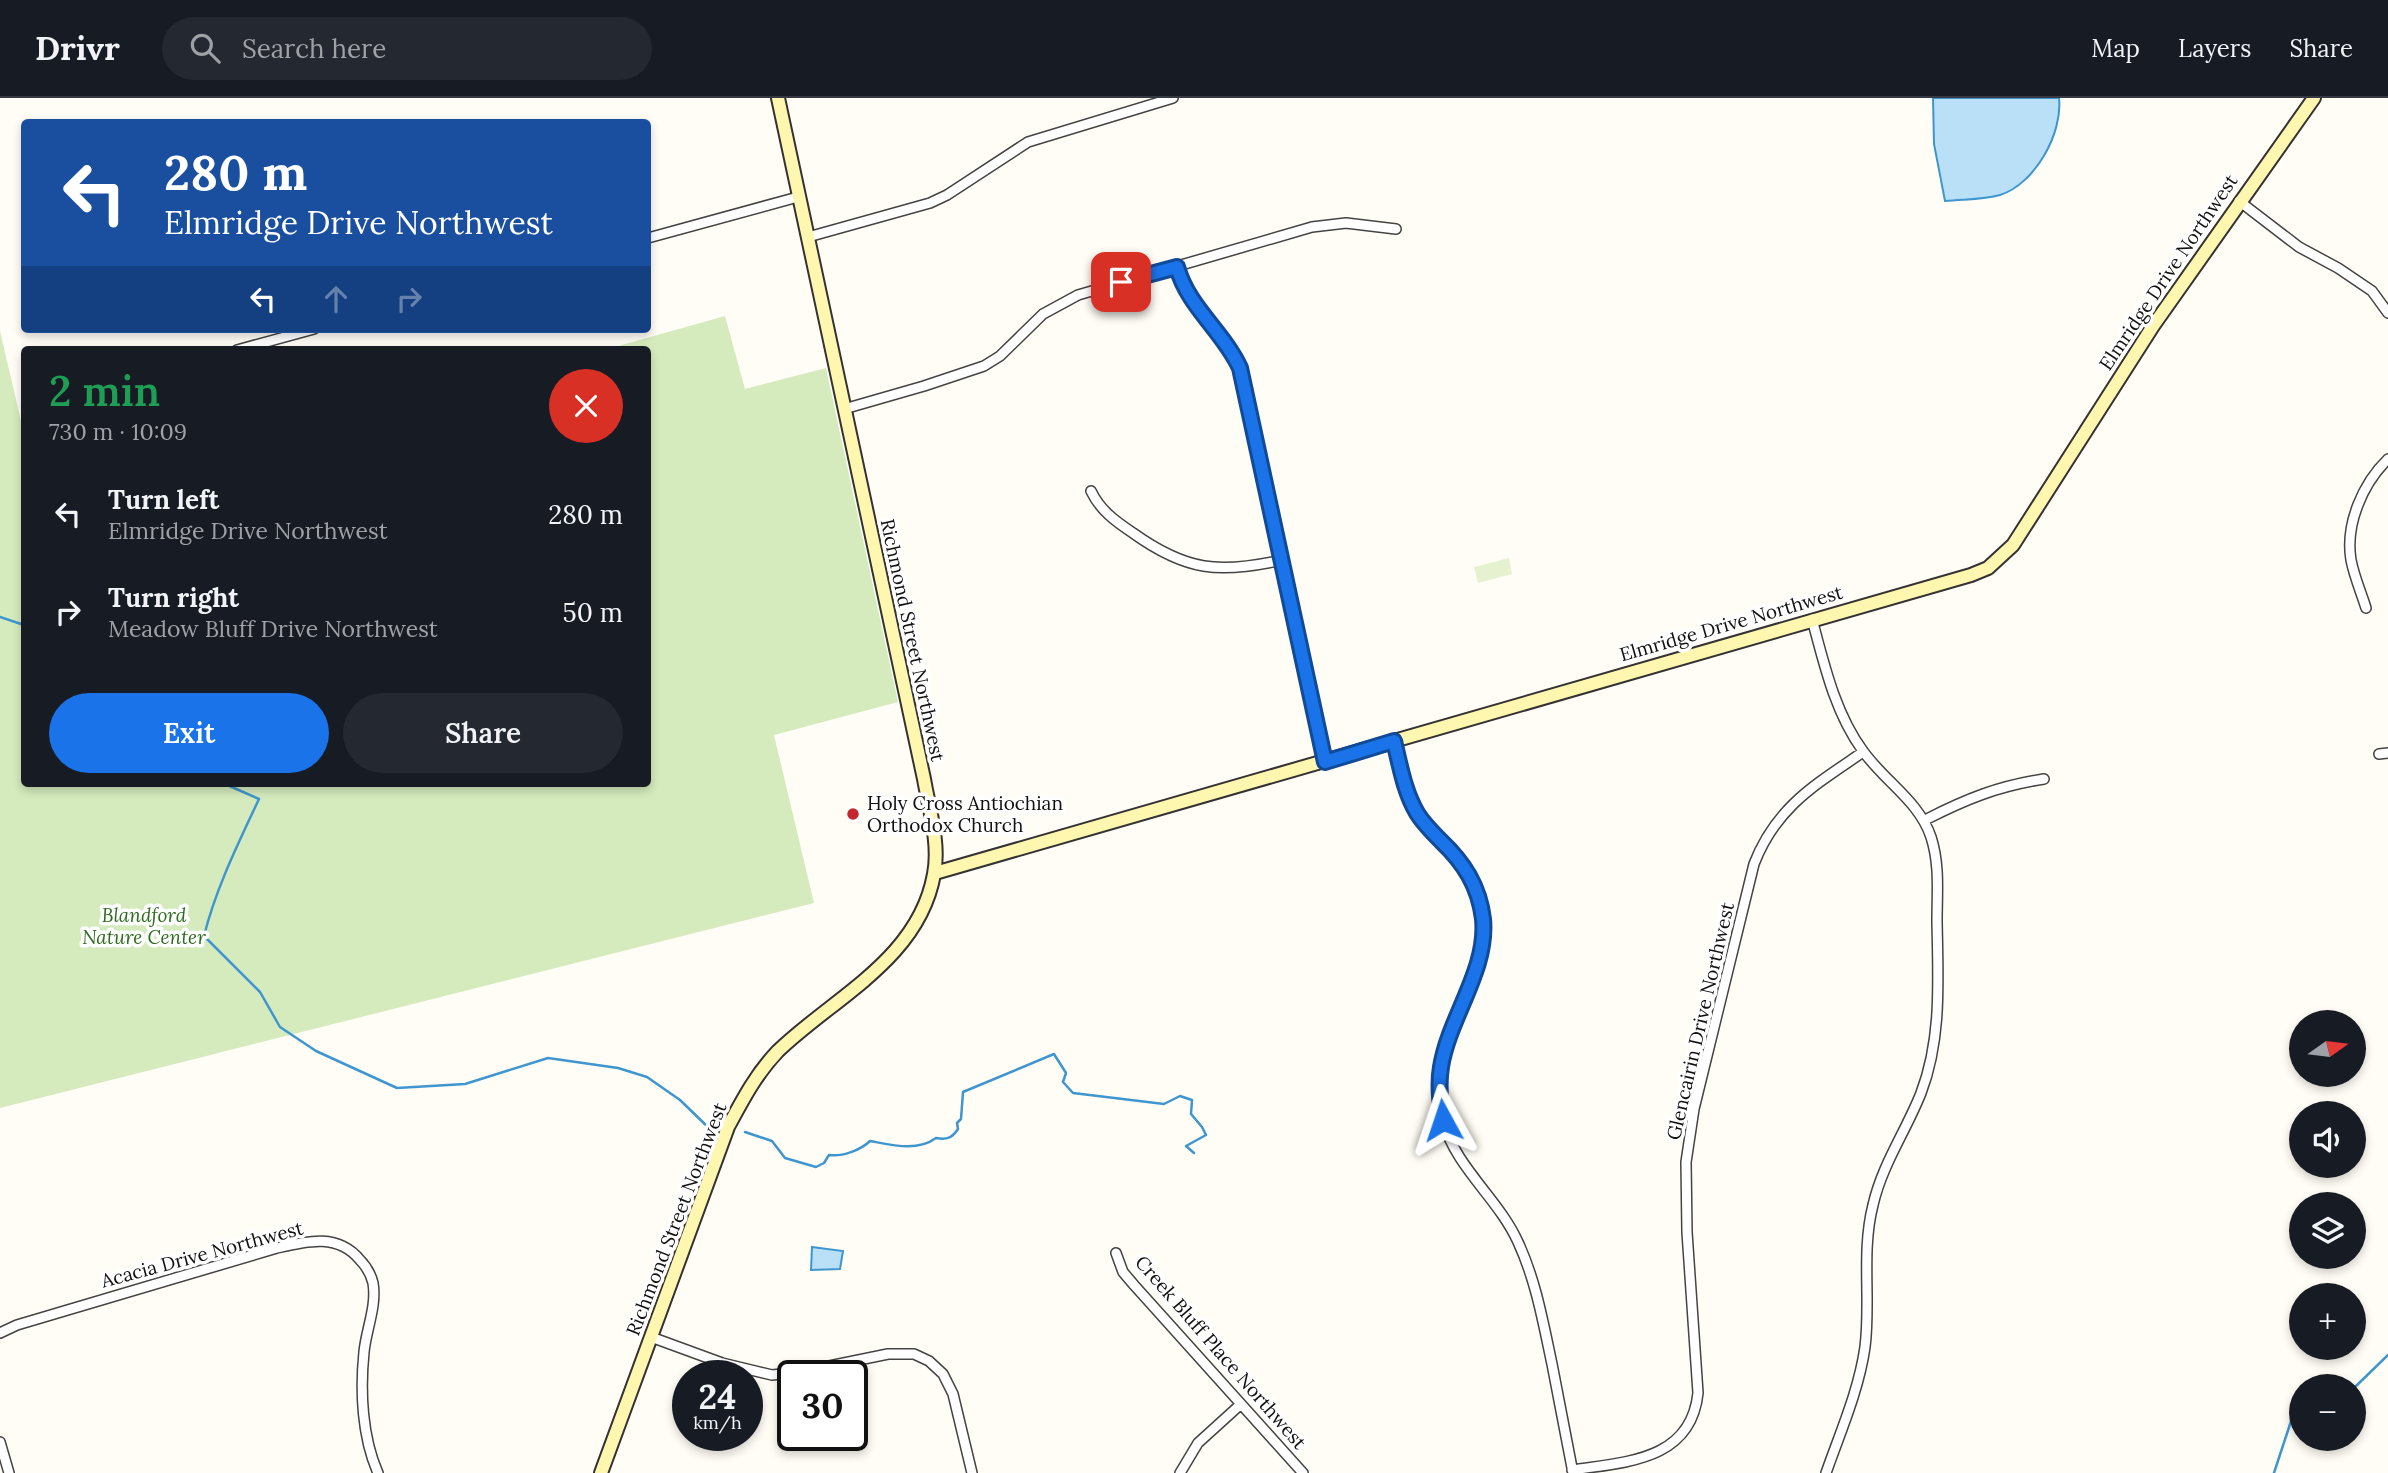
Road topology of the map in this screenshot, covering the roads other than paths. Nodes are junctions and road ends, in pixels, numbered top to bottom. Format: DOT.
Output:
graph roads {
  1 [pos="778,98"];
  2 [pos="1173,98"];
  3 [pos="2314,98"];
  4 [pos="798,197"];
  5 [pos="2239,201"];
  6 [pos="1396,229"];
  7 [pos="651,237"];
  8 [pos="808,237"];
  9 [pos="1177,267"];
  10 [pos="2388,313"];
  11 [pos="299,333"];
  12 [pos="252,346"];
  13 [pos="844,409"];
  14 [pos="2388,459"];
  15 [pos="1091,491"];
  16 [pos="1282,560"];
  17 [pos="2365,608"];
  18 [pos="1812,619"];
  19 [pos="1394,741"];
  20 [pos="1863,752"];
  21 [pos="1325,762"];
  22 [pos="2044,779"];
  23 [pos="1925,820"];
  24 [pos="935,873"];
  25 [pos="1116,1253"];
  26 [pos="0,1333"];
  27 [pos="651,1337"];
  28 [pos="1241,1404"];
  29 [pos="0,1442"];
  30 [pos="1572,1472"];
  31 [pos="9,1473"];
  32 [pos="377,1473"];
  33 [pos="601,1473"];
  34 [pos="972,1473"];
  35 [pos="1180,1473"];
  36 [pos="1303,1473"];
  37 [pos="1826,1473"];
  1 -- 4 [label="street, Richmond Street Northwest"];
  2 -- 8 [label="street"];
  3 -- 5 [label="street, Elmridge Drive Northwest"];
  4 -- 7 [label="street"];
  4 -- 8 [label="street, Richmond Street Northwest"];
  5 -- 10 [label="street"];
  5 -- 18 [label="street, Elmridge Drive Northwest"];
  6 -- 9 [label="street"];
  8 -- 13 [label="street, Richmond Street Northwest"];
  9 -- 13 [label="street"];
  9 -- 16 [label="street"];
  11 -- 12 [label="street"];
  13 -- 24 [label="street, Richmond Street Northwest"];
  14 -- 17 [label="street"];
  15 -- 16 [label="street"];
  16 -- 21 [label="street"];
  18 -- 19 [label="street, Elmridge Drive Northwest"];
  18 -- 20 [label="street"];
  19 -- 21 [label="street, Elmridge Drive Northwest"];
  19 -- 30 [label="street"];
  20 -- 23 [label="street"];
  20 -- 30 [label="street, Glencairin Drive Northwest"];
  21 -- 24 [label="street, Elmridge Drive Northwest"];
  22 -- 23 [label="street"];
  23 -- 37 [label="street"];
  24 -- 27 [label="street, Richmond Street Northwest"];
  25 -- 28 [label="street, Creek Bluff Place Northwest"];
  26 -- 32 [label="street, Acacia Drive Northwest"];
  27 -- 33 [label="street, Richmond Street Northwest"];
  27 -- 34 [label="street"];
  28 -- 35 [label="street"];
  28 -- 36 [label="street, Creek Bluff Place Northwest"];
  29 -- 31 [label="street"];
}
